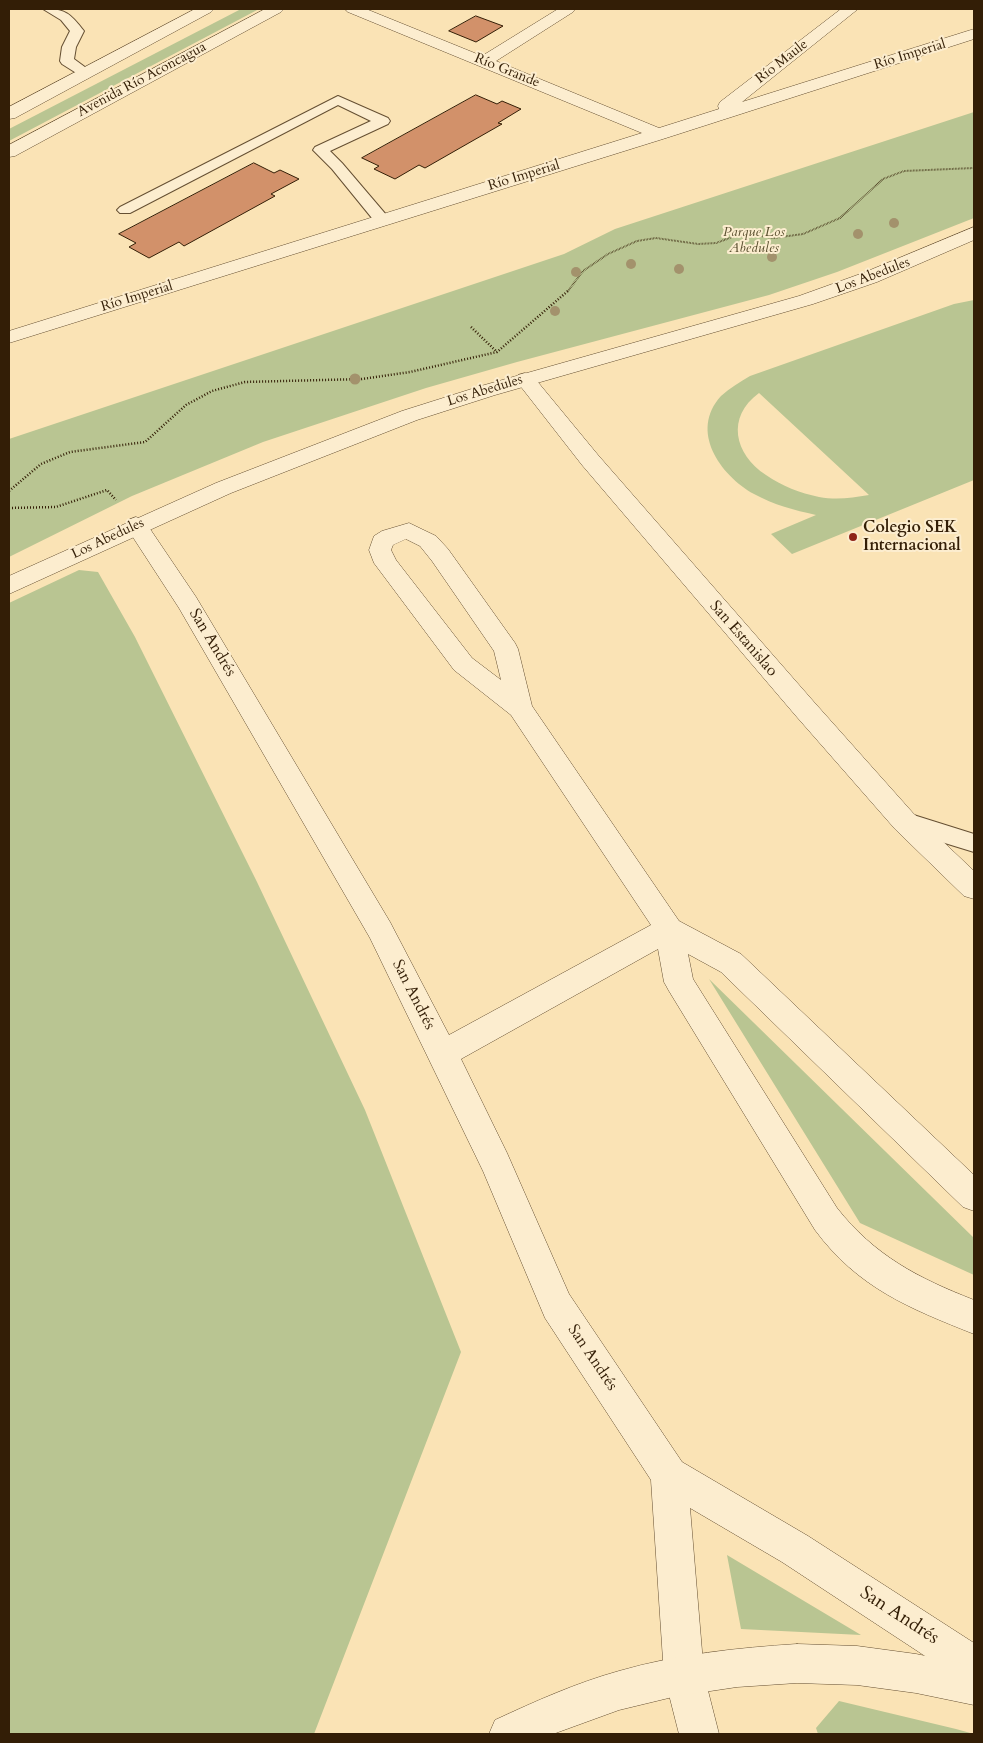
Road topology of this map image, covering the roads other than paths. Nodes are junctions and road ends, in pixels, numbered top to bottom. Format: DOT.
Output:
graph roads {
  1 [pos="50,9"];
  2 [pos="206,9"];
  3 [pos="276,9"];
  4 [pos="353,9"];
  5 [pos="568,9"];
  6 [pos="850,9"];
  7 [pos="974,34"];
  8 [pos="484,62"];
  9 [pos="86,73"];
  10 [pos="9,114"];
  11 [pos="713,116"];
  12 [pos="660,134"];
  13 [pos="9,152"];
  14 [pos="125,210"];
  15 [pos="382,220"];
  16 [pos="974,233"];
  17 [pos="9,338"];
  18 [pos="524,379"];
  19 [pos="136,525"];
  20 [pos="9,586"];
  21 [pos="520,708"];
  22 [pos="904,820"];
  23 [pos="974,843"];
  24 [pos="974,888"];
  25 [pos="669,928"];
  26 [pos="443,1054"];
  27 [pos="974,1196"];
  28 [pos="974,1317"];
  29 [pos="669,1475"];
  30 [pos="974,1665"];
  31 [pos="684,1675"];
  32 [pos="974,1686"];
  33 [pos="509,1734"];
  34 [pos="699,1734"];
  1 -- 9 [label="lane"];
  2 -- 9 [label="street, Avenida Río Aconcagua"];
  3 -- 13 [label="street, Avenida Río Aconcagua"];
  4 -- 8 [label="street, Río Grande"];
  5 -- 8 [label="street"];
  6 -- 11 [label="street, Río Maule"];
  7 -- 11 [label="street, Río Imperial"];
  8 -- 12 [label="street, Río Grande"];
  9 -- 10 [label="street, Avenida Río Aconcagua"];
  11 -- 12 [label="street, Río Imperial"];
  12 -- 15 [label="street, Río Imperial"];
  14 -- 15 [label="lane"];
  15 -- 17 [label="street, Río Imperial"];
  16 -- 18 [label="street, Los Abedules"];
  18 -- 19 [label="street, Los Abedules"];
  18 -- 22 [label="street, San Estanislao"];
  19 -- 20 [label="street, Los Abedules"];
  19 -- 26 [label="street, San Andrés"];
  21 -- 21 [label="street"];
  21 -- 25 [label="street"];
  22 -- 23 [label="lane"];
  22 -- 24 [label="street, San Estanislao"];
  25 -- 26 [label="street"];
  25 -- 27 [label="street"];
  25 -- 28 [label="street"];
  26 -- 29 [label="street, San Andrés"];
  29 -- 30 [label="street, San Andrés"];
  29 -- 31 [label="street, San Andrés"];
  31 -- 32 [label="street"];
  31 -- 33 [label="street"];
  31 -- 34 [label="street, San Andrés"];
}
